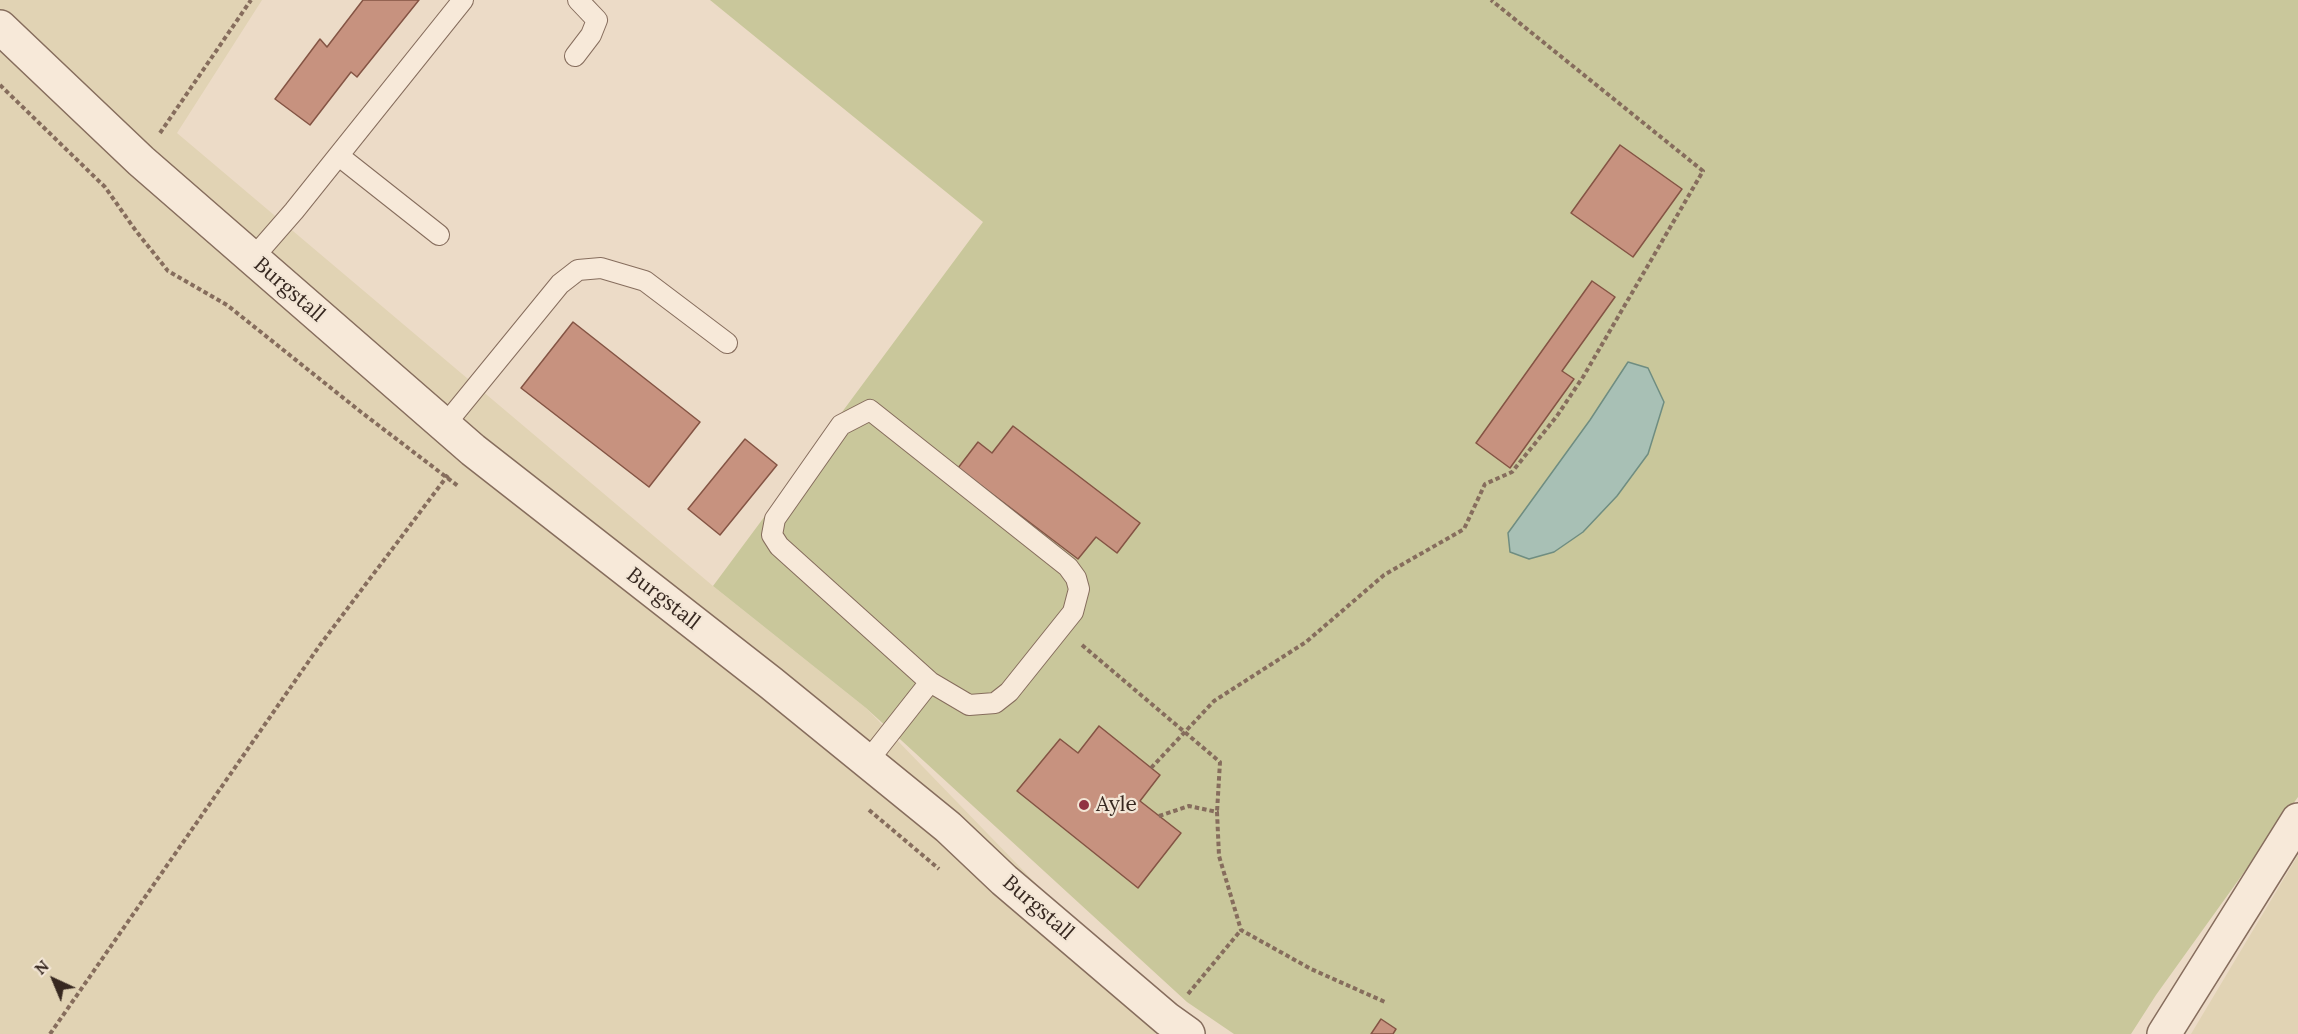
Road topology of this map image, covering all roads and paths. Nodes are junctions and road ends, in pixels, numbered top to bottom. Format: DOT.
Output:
graph roads {
  1 [pos="251,0"];
  2 [pos="463,0"];
  3 [pos="578,0"];
  4 [pos="1491,0"];
  5 [pos="0,27"];
  6 [pos="575,56"];
  7 [pos="339,156"];
  8 [pos="141,161"];
  9 [pos="440,235"];
  10 [pos="253,258"];
  11 [pos="727,343"];
  12 [pos="444,426"];
  13 [pos="473,450"];
  14 [pos="1057,633"];
  15 [pos="930,682"];
  16 [pos="1186,733"];
  17 [pos="867,762"];
  18 [pos="1151,768"];
  19 [pos="1217,812"];
  20 [pos="1159,816"];
  21 [pos="2298,820"];
  22 [pos="1241,930"];
  23 [pos="1385,1002"];
  24 [pos="1177,1027"];
  25 [pos="50,1034"];
  26 [pos="2164,1034"];
  1 -- 8 [label="path"];
  2 -- 7 [label="lane"];
  3 -- 6 [label="lane"];
  4 -- 16 [label="path"];
  5 -- 8 [label="street, Burgstall"];
  7 -- 9 [label="lane"];
  7 -- 10 [label="lane"];
  8 -- 10 [label="street, Burgstall"];
  10 -- 12 [label="street, Burgstall"];
  11 -- 12 [label="lane"];
  12 -- 13 [label="street, Burgstall"];
  13 -- 17 [label="street, Burgstall"];
  13 -- 25 [label="path"];
  14 -- 15 [label="lane"];
  14 -- 15 [label="lane"];
  14 -- 16 [label="path"];
  15 -- 17 [label="lane"];
  16 -- 18 [label="path"];
  16 -- 19 [label="path"];
  17 -- 24 [label="street, Burgstall"];
  19 -- 20 [label="path"];
  19 -- 22 [label="path"];
  21 -- 26 [label="street"];
  22 -- 23 [label="path"];
  22 -- 24 [label="path"];
}
